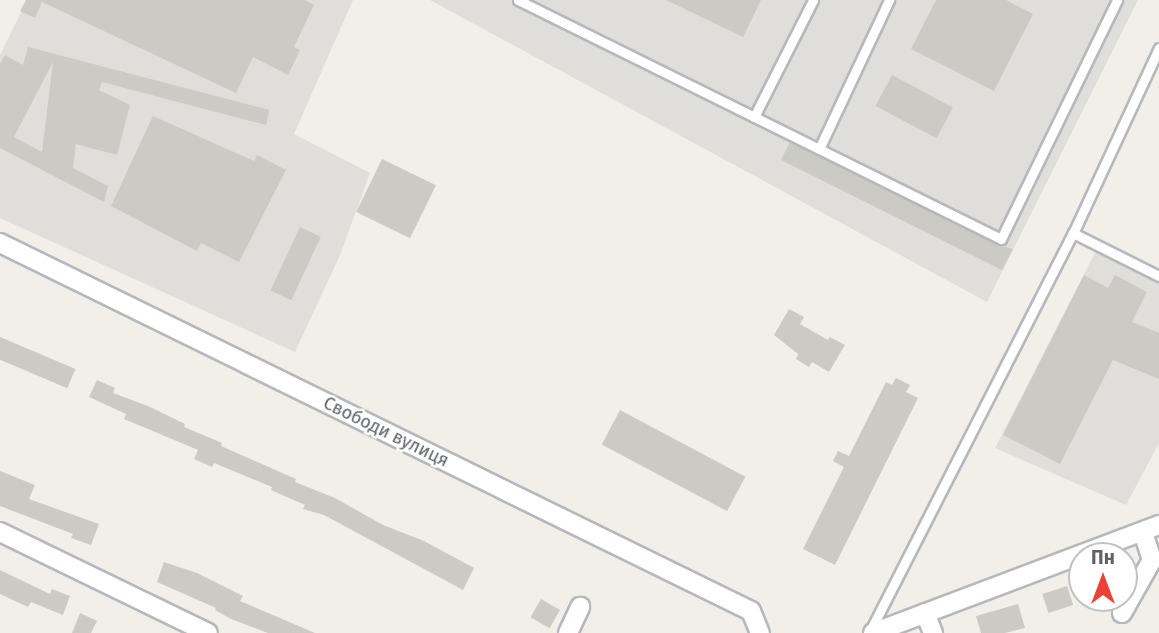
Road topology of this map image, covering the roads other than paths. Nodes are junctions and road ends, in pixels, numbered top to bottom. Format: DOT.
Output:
graph roads {
  1 [pos="518,0"];
  2 [pos="813,0"];
  3 [pos="889,0"];
  4 [pos="1116,0"];
  5 [pos="1159,48"];
  6 [pos="754,117"];
  7 [pos="819,149"];
  8 [pos="1073,233"];
  9 [pos="0,243"];
  10 [pos="1159,276"];
  11 [pos="1151,528"];
  12 [pos="0,532"];
  13 [pos="580,607"];
  14 [pos="926,613"];
  15 [pos="1122,613"];
  16 [pos="208,633"];
  17 [pos="568,633"];
  18 [pos="760,633"];
  19 [pos="871,633"];
  20 [pos="933,633"];
  1 -- 6 [label="lane"];
  2 -- 6 [label="lane"];
  3 -- 7 [label="lane"];
  4 -- 7 [label="lane"];
  5 -- 8 [label="lane"];
  6 -- 7 [label="lane"];
  8 -- 10 [label="lane"];
  8 -- 19 [label="lane"];
  9 -- 18 [label="street, Свободи вулиця"];
  11 -- 14 [label="street"];
  11 -- 15 [label="street"];
  12 -- 16 [label="street"];
  13 -- 17 [label="street"];
  14 -- 19 [label="street"];
  14 -- 20 [label="street"];
}
